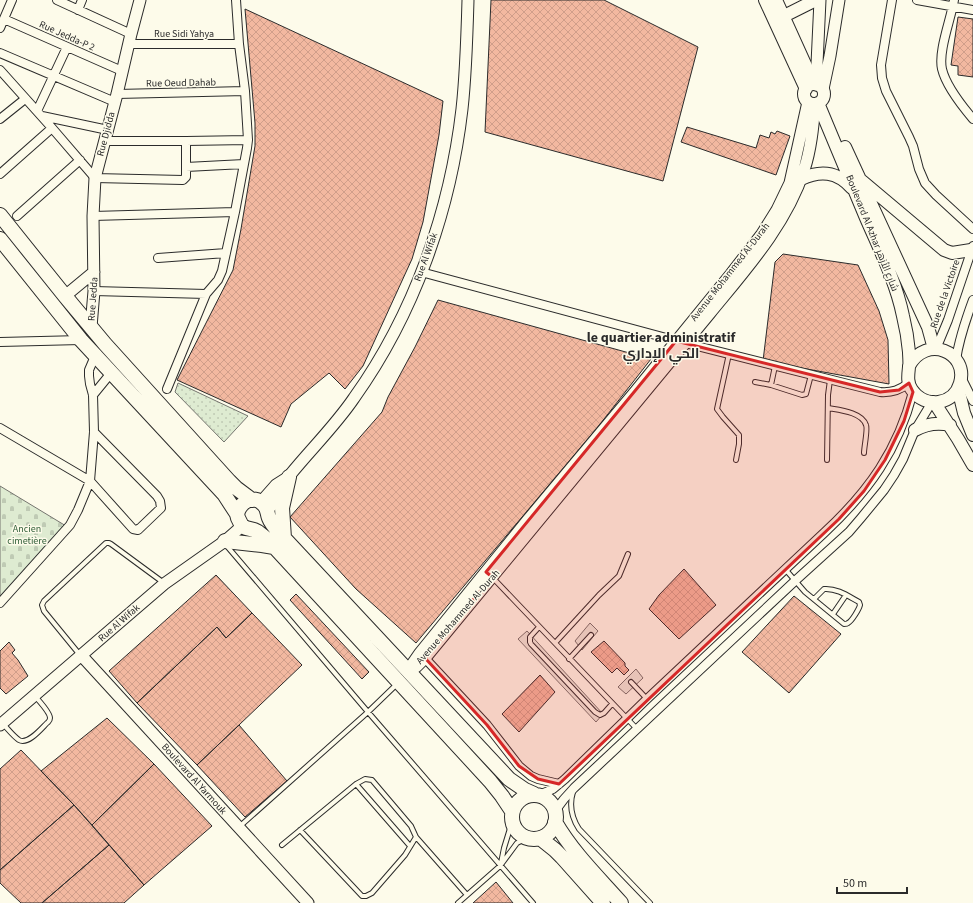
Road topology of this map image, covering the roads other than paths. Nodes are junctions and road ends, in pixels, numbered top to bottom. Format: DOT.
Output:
graph roads {
  1 [pos="12,0"];
  2 [pos="57,0"];
  3 [pos="82,0"];
  4 [pos="140,0"];
  5 [pos="236,0"];
  6 [pos="468,0"];
  7 [pos="765,0"];
  8 [pos="776,0"];
  9 [pos="816,0"];
  10 [pos="820,0"];
  11 [pos="839,0"];
  12 [pos="892,0"];
  13 [pos="917,0"];
  14 [pos="954,3"];
  15 [pos="78,10"];
  16 [pos="973,10"];
  17 [pos="784,16"];
  18 [pos="4,19"];
  19 [pos="0,28"];
  20 [pos="129,39"];
  21 [pos="239,44"];
  22 [pos="67,47"];
  23 [pos="0,53"];
  24 [pos="0,70"];
  25 [pos="122,71"];
  26 [pos="54,77"];
  27 [pos="245,91"];
  28 [pos="815,94"];
  29 [pos="116,98"];
  30 [pos="25,99"];
  31 [pos="39,114"];
  32 [pos="973,118"];
  33 [pos="0,119"];
  34 [pos="52,128"];
  35 [pos="106,135"];
  36 [pos="248,140"];
  37 [pos="186,141"];
  38 [pos="80,160"];
  39 [pos="244,164"];
  40 [pos="186,167"];
  41 [pos="0,174"];
  42 [pos="95,178"];
  43 [pos="859,178"];
  44 [pos="801,179"];
  45 [pos="854,190"];
  46 [pos="235,212"];
  47 [pos="0,215"];
  48 [pos="16,216"];
  49 [pos="93,216"];
  50 [pos="973,228"];
  51 [pos="0,240"];
  52 [pos="972,248"];
  53 [pos="226,253"];
  54 [pos="158,258"];
  55 [pos="94,272"];
  56 [pos="421,272"];
  57 [pos="94,291"];
  58 [pos="206,294"];
  59 [pos="65,296"];
  60 [pos="973,300"];
  61 [pos="91,327"];
  62 [pos="80,340"];
  63 [pos="0,342"];
  64 [pos="680,342"];
  65 [pos="935,349"];
  66 [pos="729,354"];
  67 [pos="95,356"];
  68 [pos="956,360"];
  69 [pos="775,366"];
  70 [pos="910,366"];
  71 [pos="111,373"];
  72 [pos="811,375"];
  73 [pos="961,376"];
  74 [pos="830,379"];
  75 [pos="755,382"];
  76 [pos="771,385"];
  77 [pos="911,387"];
  78 [pos="958,388"];
  79 [pos="167,389"];
  80 [pos="93,395"];
  81 [pos="972,396"];
  82 [pos="933,402"];
  83 [pos="828,408"];
  84 [pos="950,425"];
  85 [pos="0,428"];
  86 [pos="916,430"];
  87 [pos="94,432"];
  88 [pos="973,435"];
  89 [pos="864,453"];
  90 [pos="736,460"];
  91 [pos="827,460"];
  92 [pos="973,465"];
  93 [pos="289,477"];
  94 [pos="90,481"];
  95 [pos="262,507"];
  96 [pos="244,523"];
  97 [pos="224,541"];
  98 [pos="279,543"];
  99 [pos="628,554"];
  100 [pos="785,569"];
  101 [pos="489,574"];
  102 [pos="796,580"];
  103 [pos="164,584"];
  104 [pos="846,595"];
  105 [pos="814,599"];
  106 [pos="0,603"];
  107 [pos="833,614"];
  108 [pos="539,626"];
  109 [pos="590,635"];
  110 [pos="555,643"];
  111 [pos="81,655"];
  112 [pos="422,655"];
  113 [pos="570,659"];
  114 [pos="409,672"];
  115 [pos="398,682"];
  116 [pos="631,682"];
  117 [pos="34,695"];
  118 [pos="647,699"];
  119 [pos="612,704"];
  120 [pos="368,712"];
  121 [pos="627,719"];
  122 [pos="1,723"];
  123 [pos="637,730"];
  124 [pos="356,784"];
  125 [pos="559,784"];
  126 [pos="574,788"];
  127 [pos="536,795"];
  128 [pos="512,816"];
  129 [pos="555,817"];
  130 [pos="239,828"];
  131 [pos="300,830"];
  132 [pos="416,837"];
  133 [pos="534,838"];
  134 [pos="282,845"];
  135 [pos="410,846"];
  136 [pos="500,866"];
  137 [pos="467,895"];
  138 [pos="308,903"];
  139 [pos="458,903"];
  140 [pos="534,903"];
  141 [pos="603,903"];
  142 [pos="621,903"];
  143 [pos="650,903"];
  1 -- 18 [label="street"];
  2 -- 15 [label="street"];
  3 -- 15 [label="street"];
  4 -- 20 [label="street, Rue Djidda"];
  5 -- 21 [label="street"];
  6 -- 56 [label="street, Rue Al Wifak"];
  7 -- 28 [label="main road, Boulevard Al Azhar شارع الأزهر"];
  8 -- 17 [label="main road, Boulevard Al Azhar شارع الأزهر"];
  9 -- 17 [label="main road"];
  10 -- 28 [label="street, Avenue Mohammed Al-Durah"];
  11 -- 28 [label="street, Avenue Mohammed Al-Durah"];
  12 -- 50 [label="street"];
  13 -- 14 [label="street"];
  14 -- 16 [label="street"];
  14 -- 32 [label="street"];
  15 -- 20 [label="street"];
  17 -- 28 [label="main road, Boulevard Al Azhar شارع الأزهر"];
  18 -- 19 [label="street"];
  18 -- 22 [label="street, Rue Jedda-P 2"];
  20 -- 21 [label="street, Rue Sidi Yahya"];
  20 -- 25 [label="street, Rue Djidda"];
  21 -- 27 [label="street"];
  22 -- 25 [label="street, Rue Jedda-P 2"];
  22 -- 26 [label="street"];
  23 -- 26 [label="street"];
  24 -- 30 [label="street"];
  25 -- 29 [label="street, Rue Djidda"];
  26 -- 29 [label="street"];
  26 -- 31 [label="street"];
  27 -- 29 [label="street, Rue Oeud Dahab"];
  27 -- 36 [label="street"];
  28 -- 43 [label="main road, Boulevard Al Azhar شارع الأزهر"];
  28 -- 44 [label="street, Avenue Mohammed Al-Durah"];
  28 -- 45 [label="main road, Boulevard Al Azhar شارع الأزهر"];
  28 -- 64 [label="street, Avenue Mohammed Al-Durah"];
  29 -- 35 [label="street, Rue Djidda"];
  30 -- 31 [label="street"];
  30 -- 33 [label="street"];
  31 -- 34 [label="street"];
  31 -- 35 [label="street"];
  34 -- 38 [label="street"];
  34 -- 41 [label="street"];
  35 -- 37 [label="street"];
  35 -- 42 [label="street, Rue Djidda"];
  36 -- 37 [label="street"];
  36 -- 39 [label="street"];
  37 -- 40 [label="street"];
  38 -- 42 [label="street"];
  38 -- 48 [label="street"];
  39 -- 40 [label="street"];
  39 -- 46 [label="street"];
  40 -- 42 [label="street"];
  42 -- 49 [label="street, Rue Djidda"];
  43 -- 52 [label="main road"];
  43 -- 65 [label="main road, Boulevard Al Azhar شارع الأزهر"];
  44 -- 45 [label="main road"];
  44 -- 64 [label="street, Avenue Mohammed Al-Durah"];
  45 -- 70 [label="main road, Boulevard Al Azhar شارع الأزهر"];
  46 -- 49 [label="street"];
  46 -- 53 [label="street"];
  47 -- 59 [label="highway"];
  49 -- 55 [label="street, Rue Djidda"];
  51 -- 62 [label="highway"];
  52 -- 65 [label="street, Rue de la Victoire"];
  53 -- 54 [label="street"];
  53 -- 58 [label="street"];
  55 -- 57 [label="street, Rue Jedda"];
  55 -- 59 [label="street"];
  56 -- 64 [label="street"];
  56 -- 93 [label="street, Rue Al Wifak"];
  57 -- 58 [label="street"];
  57 -- 61 [label="street, Rue Jedda"];
  58 -- 79 [label="street"];
  59 -- 61 [label="highway"];
  60 -- 68 [label="street"];
  61 -- 95 [label="highway"];
  62 -- 63 [label="street"];
  62 -- 67 [label="highway"];
  64 -- 66 [label="street"];
  64 -- 101 [label="street, Avenue Mohammed Al-Durah"];
  65 -- 68 [label="main road"];
  65 -- 70 [label="main road"];
  66 -- 69 [label="street"];
  66 -- 90 [label="lane"];
  67 -- 71 [label="highway"];
  67 -- 80 [label="street"];
  68 -- 73 [label="main road"];
  69 -- 72 [label="street"];
  69 -- 76 [label="lane"];
  70 -- 77 [label="main road"];
  71 -- 80 [label="street"];
  71 -- 96 [label="highway"];
  72 -- 74 [label="street"];
  72 -- 76 [label="lane"];
  73 -- 78 [label="main road"];
  73 -- 81 [label="street"];
  74 -- 77 [label="street"];
  74 -- 83 [label="lane"];
  75 -- 76 [label="lane"];
  77 -- 82 [label="main road"];
  77 -- 100 [label="street"];
  78 -- 82 [label="main road"];
  78 -- 88 [label="main road"];
  80 -- 87 [label="street"];
  82 -- 84 [label="main road"];
  82 -- 86 [label="street"];
  83 -- 89 [label="lane"];
  83 -- 91 [label="lane"];
  84 -- 86 [label="main road"];
  84 -- 92 [label="main road"];
  85 -- 94 [label="street"];
  86 -- 102 [label="street"];
  87 -- 94 [label="street"];
  87 -- 94 [label="street"];
  93 -- 95 [label="street, Rue Al Wifak"];
  93 -- 98 [label="highway"];
  94 -- 106 [label="street"];
  95 -- 96 [label="highway"];
  95 -- 96 [label="highway"];
  95 -- 98 [label="highway"];
  96 -- 97 [label="street, Rue Al Wifak"];
  96 -- 98 [label="highway"];
  97 -- 98 [label="highway"];
  97 -- 103 [label="street, Rue Al Wifak"];
  97 -- 120 [label="lane"];
  98 -- 114 [label="highway"];
  98 -- 115 [label="highway"];
  99 -- 110 [label="lane"];
  100 -- 102 [label="lane"];
  100 -- 118 [label="street"];
  101 -- 108 [label="lane"];
  101 -- 112 [label="street, Avenue Mohammed Al-Durah"];
  102 -- 105 [label="lane"];
  102 -- 123 [label="street"];
  103 -- 111 [label="street, Rue Al Wifak"];
  103 -- 111 [label="lane"];
  104 -- 105 [label="lane"];
  104 -- 107 [label="lane"];
  104 -- 107 [label="lane"];
  105 -- 107 [label="lane"];
  108 -- 110 [label="lane"];
  108 -- 119 [label="lane"];
  109 -- 113 [label="lane"];
  110 -- 113 [label="lane"];
  111 -- 117 [label="street, Rue Al Wifak"];
  111 -- 130 [label="street, Boulevard Al Yarmouk"];
  112 -- 114 [label="street, Avenue Mohammed Al-Durah"];
  112 -- 125 [label="street"];
  113 -- 119 [label="lane"];
  114 -- 127 [label="highway"];
  115 -- 120 [label="lane"];
  115 -- 128 [label="highway"];
  116 -- 118 [label="lane"];
  117 -- 122 [label="street, Rue Al Wifak"];
  117 -- 122 [label="lane"];
  118 -- 121 [label="street"];
  119 -- 121 [label="lane"];
  120 -- 130 [label="lane"];
  120 -- 136 [label="lane"];
  121 -- 123 [label="lane"];
  121 -- 125 [label="street"];
  123 -- 126 [label="street"];
  124 -- 131 [label="lane"];
  124 -- 132 [label="lane"];
  124 -- 135 [label="lane"];
  125 -- 127 [label="street"];
  126 -- 129 [label="street"];
  126 -- 143 [label="lane"];
  127 -- 128 [label="highway"];
  127 -- 129 [label="highway"];
  128 -- 133 [label="highway"];
  128 -- 136 [label="lane"];
  129 -- 133 [label="highway"];
  129 -- 142 [label="highway"];
  130 -- 138 [label="street, Boulevard Al Yarmouk"];
  131 -- 134 [label="lane"];
  131 -- 135 [label="lane"];
  132 -- 135 [label="lane"];
  132 -- 137 [label="lane"];
  133 -- 136 [label="lane"];
  133 -- 141 [label="highway"];
  136 -- 137 [label="lane"];
  136 -- 140 [label="lane"];
  137 -- 139 [label="lane"];
}
